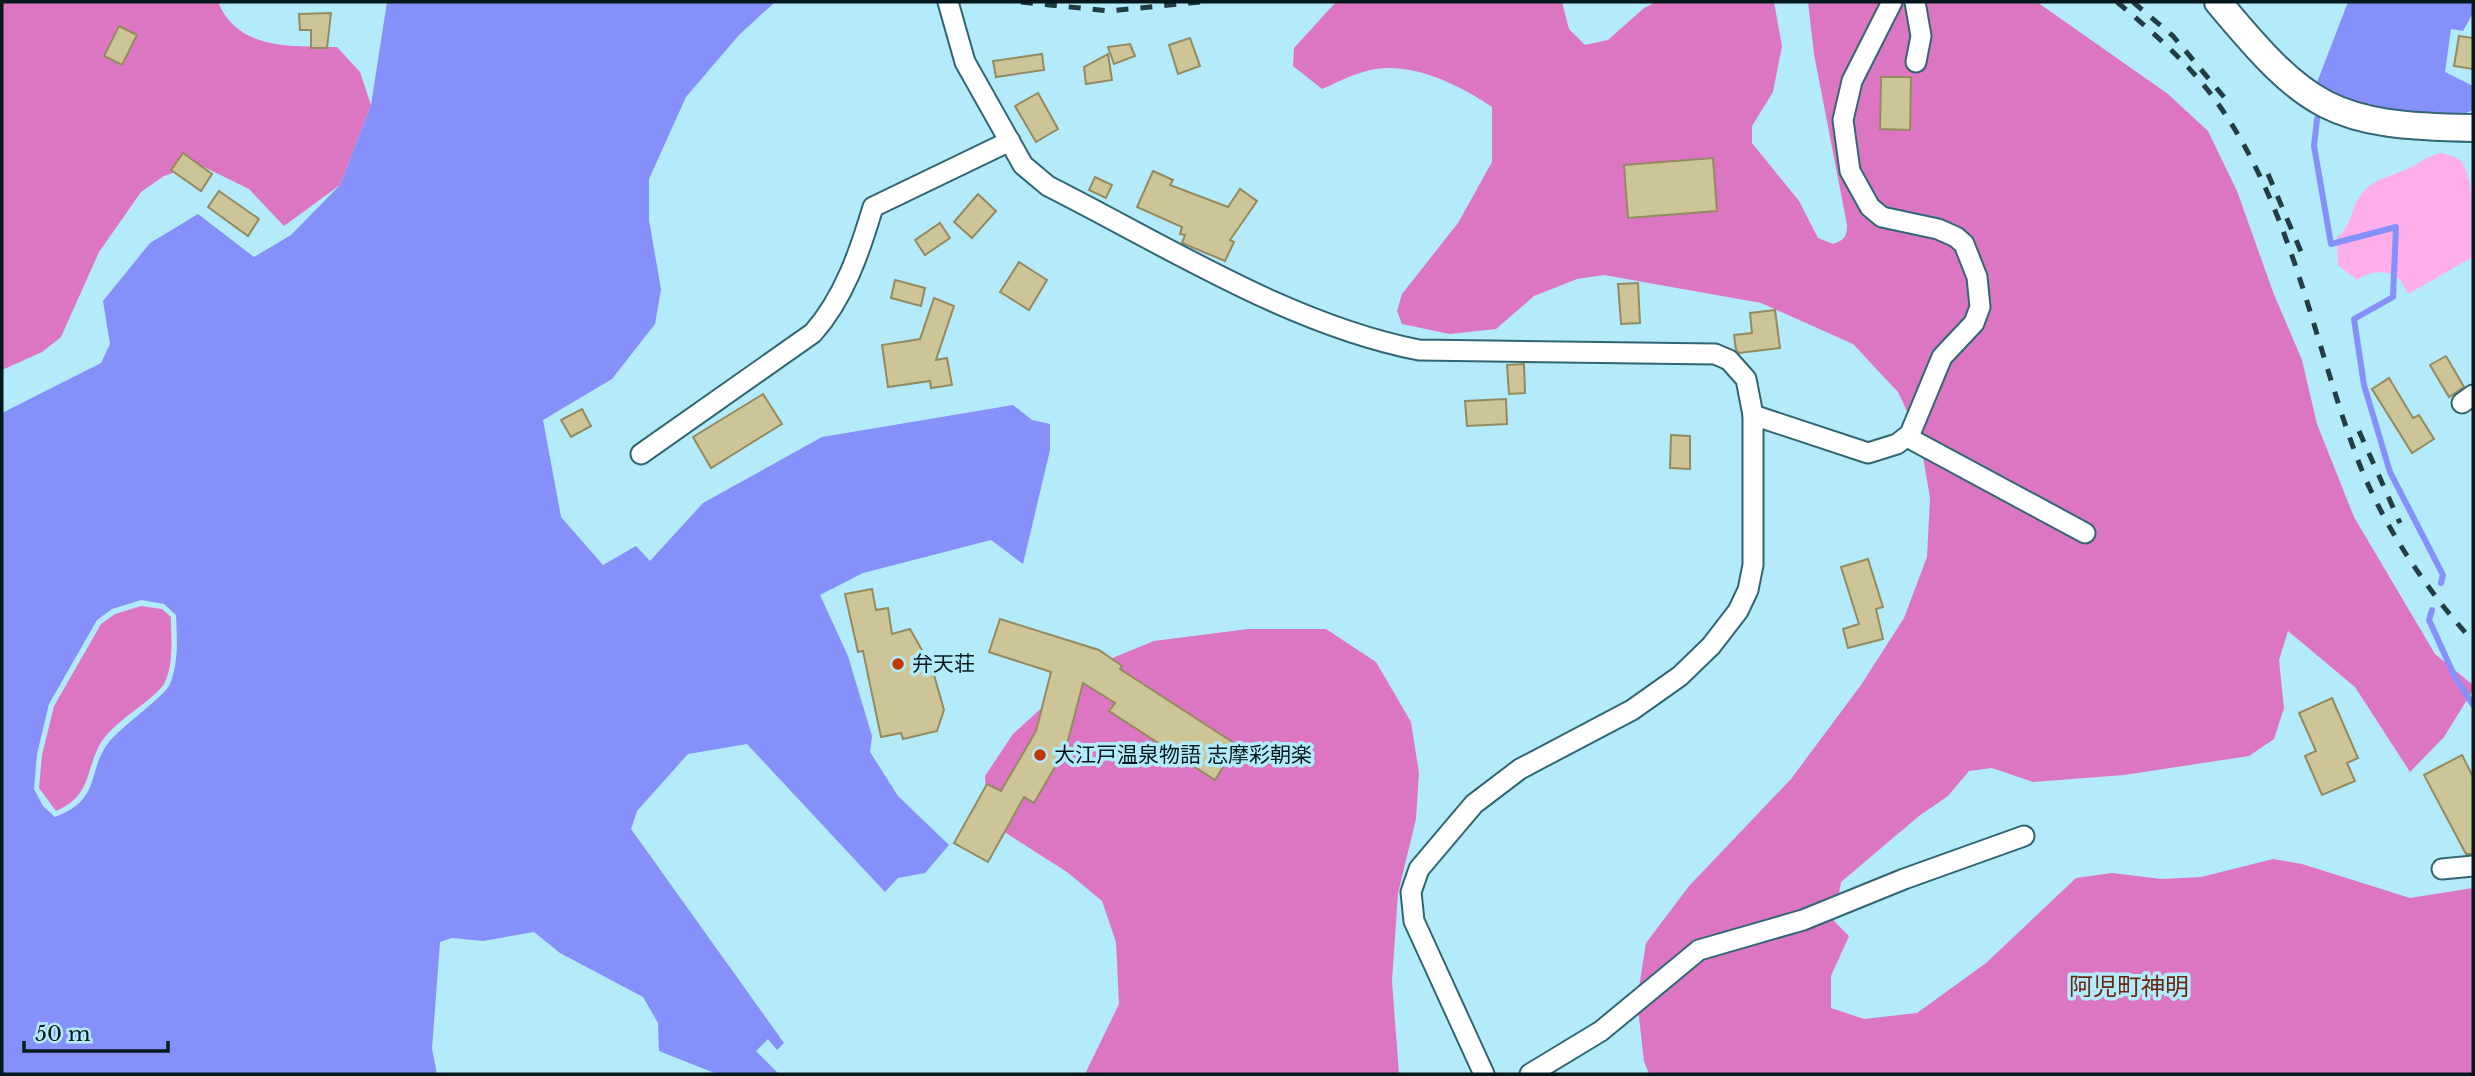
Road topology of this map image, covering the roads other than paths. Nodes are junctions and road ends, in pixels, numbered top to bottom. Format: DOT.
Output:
graph roads {
  1 [pos="947,2"];
  2 [pos="1892,2"];
  3 [pos="1915,2"];
  4 [pos="2218,2"];
  5 [pos="1916,62"];
  6 [pos="2473,128"];
  7 [pos="1010,141"];
  8 [pos="1753,415"];
  9 [pos="1907,437"];
  10 [pos="641,454"];
  11 [pos="2085,534"];
  12 [pos="2024,836"];
  13 [pos="2473,866"];
  14 [pos="2442,869"];
  15 [pos="1484,1074"];
  16 [pos="1530,1074"];
  1 -- 7 [label="street"];
  2 -- 9 [label="street"];
  3 -- 5 [label="street"];
  4 -- 6 [label="highway"];
  7 -- 8 [label="street"];
  7 -- 10 [label="street"];
  8 -- 9 [label="street"];
  8 -- 15 [label="street"];
  9 -- 11 [label="street"];
  12 -- 16 [label="street"];
  13 -- 14 [label="street"];
}
